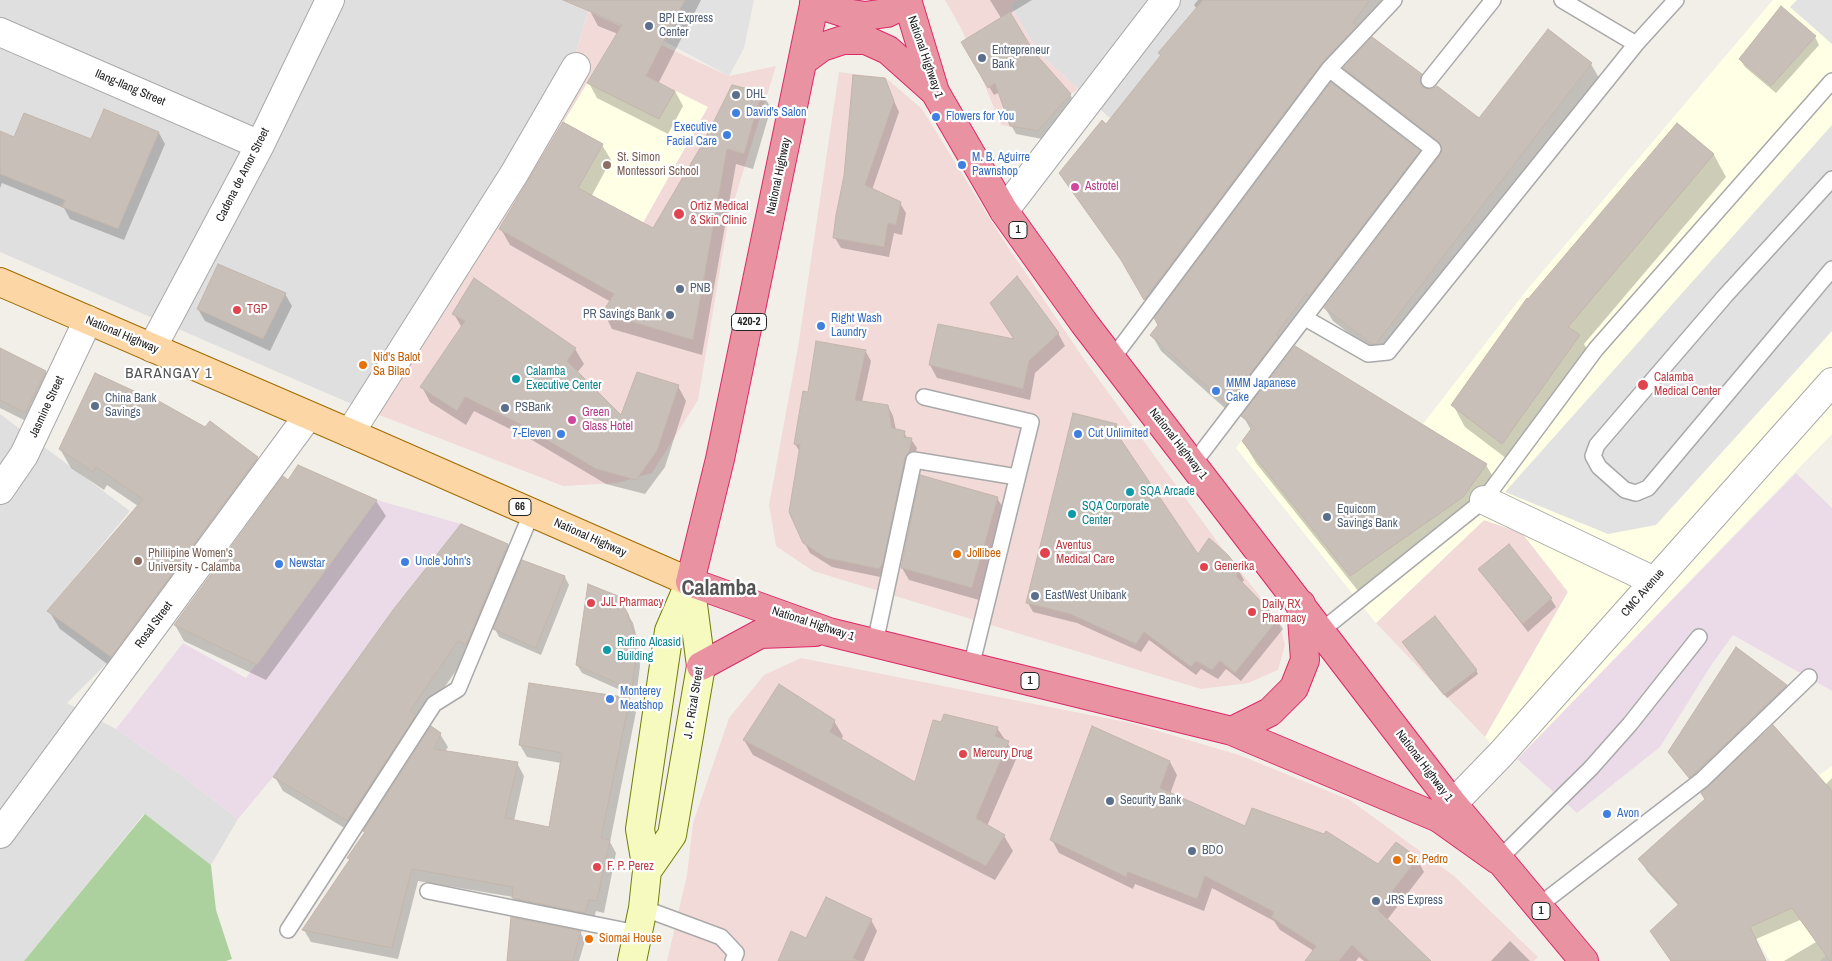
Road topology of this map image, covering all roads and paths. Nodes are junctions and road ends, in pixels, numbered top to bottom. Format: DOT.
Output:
graph roads {
  1 [pos="330,0"];
  2 [pos="1166,0"];
  3 [pos="1394,0"];
  4 [pos="1493,0"];
  5 [pos="1562,0"];
  6 [pos="1676,0"];
  7 [pos="815,1"];
  8 [pos="907,1"];
  9 [pos="0,32"];
  10 [pos="1636,44"];
  11 [pos="803,60"];
  12 [pos="576,67"];
  13 [pos="1329,69"];
  14 [pos="1429,80"];
  15 [pos="1832,81"];
  16 [pos="935,92"];
  17 [pos="260,145"];
  18 [pos="1832,179"];
  19 [pos="1004,211"];
  20 [pos="1832,269"];
  21 [pos="0,282"];
  22 [pos="1305,318"];
  23 [pos="88,320"];
  24 [pos="152,348"];
  25 [pos="1112,359"];
  26 [pos="1832,382"];
  27 [pos="924,397"];
  28 [pos="308,416"];
  29 [pos="350,433"];
  30 [pos="1193,464"];
  31 [pos="1017,477"];
  32 [pos="0,490"];
  33 [pos="1484,500"];
  34 [pos="532,512"];
  35 [pos="1654,581"];
  36 [pos="690,582"];
  37 [pos="1301,604"];
  38 [pos="1322,631"];
  39 [pos="829,632"];
  40 [pos="1699,638"];
  41 [pos="875,643"];
  42 [pos="702,666"];
  43 [pos="971,667"];
  44 [pos="1809,677"];
  45 [pos="1232,731"];
  46 [pos="1446,811"];
  47 [pos="0,834"];
  48 [pos="1498,860"];
  49 [pos="647,872"];
  50 [pos="428,891"];
  51 [pos="1537,906"];
  52 [pos="640,920"];
  53 [pos="288,930"];
  54 [pos="632,961"];
  55 [pos="733,961"];
  56 [pos="1584,961"];
  1 -- 17 [label="street, Cadena de Amor Street"];
  2 -- 19 [label="street"];
  3 -- 13 [label="lane"];
  4 -- 14 [label="lane"];
  5 -- 10 [label="lane"];
  6 -- 10 [label="lane"];
  7 -- 8 [label="highway, 1"];
  7 -- 11 [label="highway, National Highway / 420-2"];
  8 -- 16 [label="highway, National Highway 1 / 1"];
  9 -- 17 [label="street, Ilang-Ilang Street"];
  10 -- 22 [label="lane"];
  11 -- 16 [label="highway, 1"];
  11 -- 36 [label="highway, National Highway / 420-2"];
  12 -- 29 [label="street"];
  13 -- 22 [label="lane"];
  13 -- 25 [label="lane"];
  15 -- 33 [label="lane"];
  16 -- 19 [label="highway, National Highway 1 / 1"];
  17 -- 24 [label="street, Cadena de Amor Street"];
  18 -- 20 [label="lane"];
  19 -- 25 [label="highway, National Highway 1 / 1"];
  21 -- 23 [label="main road, National Highway / 66"];
  22 -- 30 [label="lane"];
  23 -- 24 [label="main road, National Highway / 66"];
  23 -- 32 [label="street, Jasmine Street"];
  24 -- 28 [label="main road, National Highway / 66"];
  25 -- 30 [label="highway, National Highway 1 / 1"];
  26 -- 35 [label="street, CMC Avenue"];
  27 -- 31 [label="lane"];
  28 -- 29 [label="main road, National Highway / 66"];
  28 -- 47 [label="street, Rosal Street"];
  29 -- 34 [label="main road, National Highway / 66"];
  30 -- 37 [label="highway, National Highway 1 / 1"];
  31 -- 41 [label="lane"];
  31 -- 43 [label="lane"];
  33 -- 35 [label="street"];
  33 -- 38 [label="lane"];
  34 -- 36 [label="main road, National Highway / 66"];
  34 -- 53 [label="lane"];
  35 -- 46 [label="street, CMC Avenue"];
  36 -- 39 [label="highway, National Highway 1 / 1"];
  36 -- 42 [label="main road, J. P. Rizal Street / 420-2"];
  36 -- 49 [label="main road, J. P. Rizal Street / 420-2"];
  37 -- 38 [label="highway, National Highway 1 / 1"];
  37 -- 45 [label="highway"];
  38 -- 46 [label="highway, National Highway 1 / 1"];
  39 -- 41 [label="highway, National Highway 1 / 1"];
  39 -- 42 [label="highway"];
  40 -- 48 [label="lane"];
  41 -- 43 [label="highway, National Highway 1 / 1"];
  42 -- 49 [label="main road, J. P. Rizal Street / 420-2"];
  43 -- 45 [label="highway, National Highway 1 / 1"];
  44 -- 51 [label="lane"];
  45 -- 46 [label="highway, National Highway 1 / 1"];
  46 -- 48 [label="highway, National Highway 1 / 1"];
  48 -- 51 [label="highway, National Highway 1 / 1"];
  49 -- 52 [label="main road, J. P. Rizal Street / 420-2"];
  50 -- 52 [label="lane"];
  51 -- 56 [label="highway, National Highway 1 / 1"];
  52 -- 54 [label="main road, J. P. Rizal Street / 420-2"];
  52 -- 55 [label="lane"];
}
